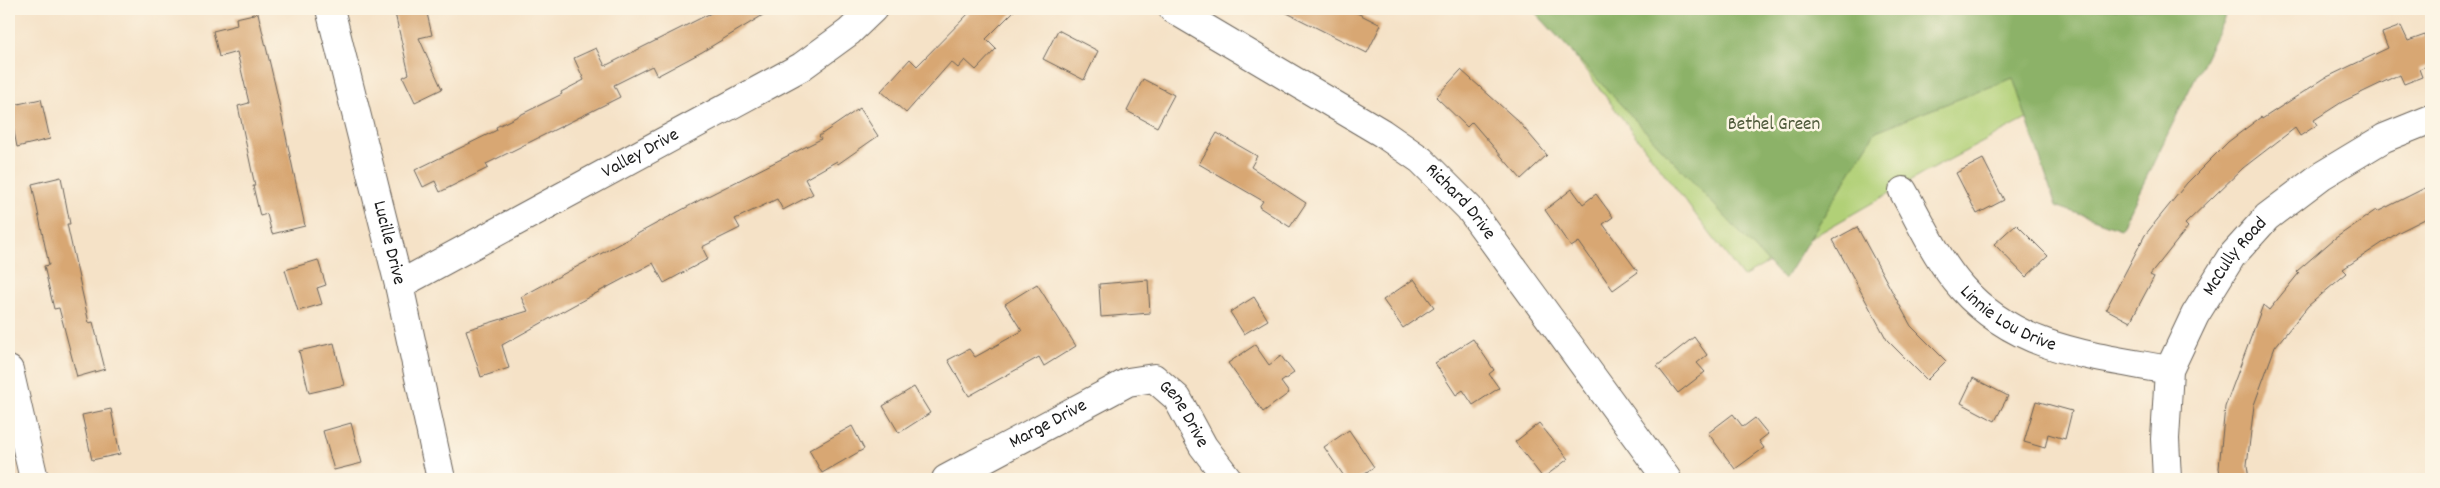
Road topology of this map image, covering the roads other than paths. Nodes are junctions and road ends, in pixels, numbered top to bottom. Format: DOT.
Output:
graph roads {
  1 [pos="330,9"];
  2 [pos="874,9"];
  3 [pos="1174,9"];
  4 [pos="2431,120"];
  5 [pos="1903,191"];
  6 [pos="399,285"];
  7 [pos="9,370"];
  8 [pos="2169,370"];
  9 [pos="1154,378"];
  10 [pos="34,479"];
  11 [pos="441,479"];
  12 [pos="946,479"];
  13 [pos="1228,479"];
  14 [pos="1667,479"];
  15 [pos="2166,479"];
  1 -- 6 [label="street, Lucille Drive"];
  2 -- 6 [label="street, Valley Drive"];
  3 -- 14 [label="street, Richard Drive"];
  4 -- 8 [label="street, McCully Road"];
  5 -- 8 [label="street, Linnie Lou Drive"];
  6 -- 11 [label="street, Lucille Drive"];
  7 -- 10 [label="street"];
  8 -- 15 [label="street, McCully Road"];
  9 -- 12 [label="street, Marge Drive"];
  9 -- 13 [label="street, Gene Drive"];
}
